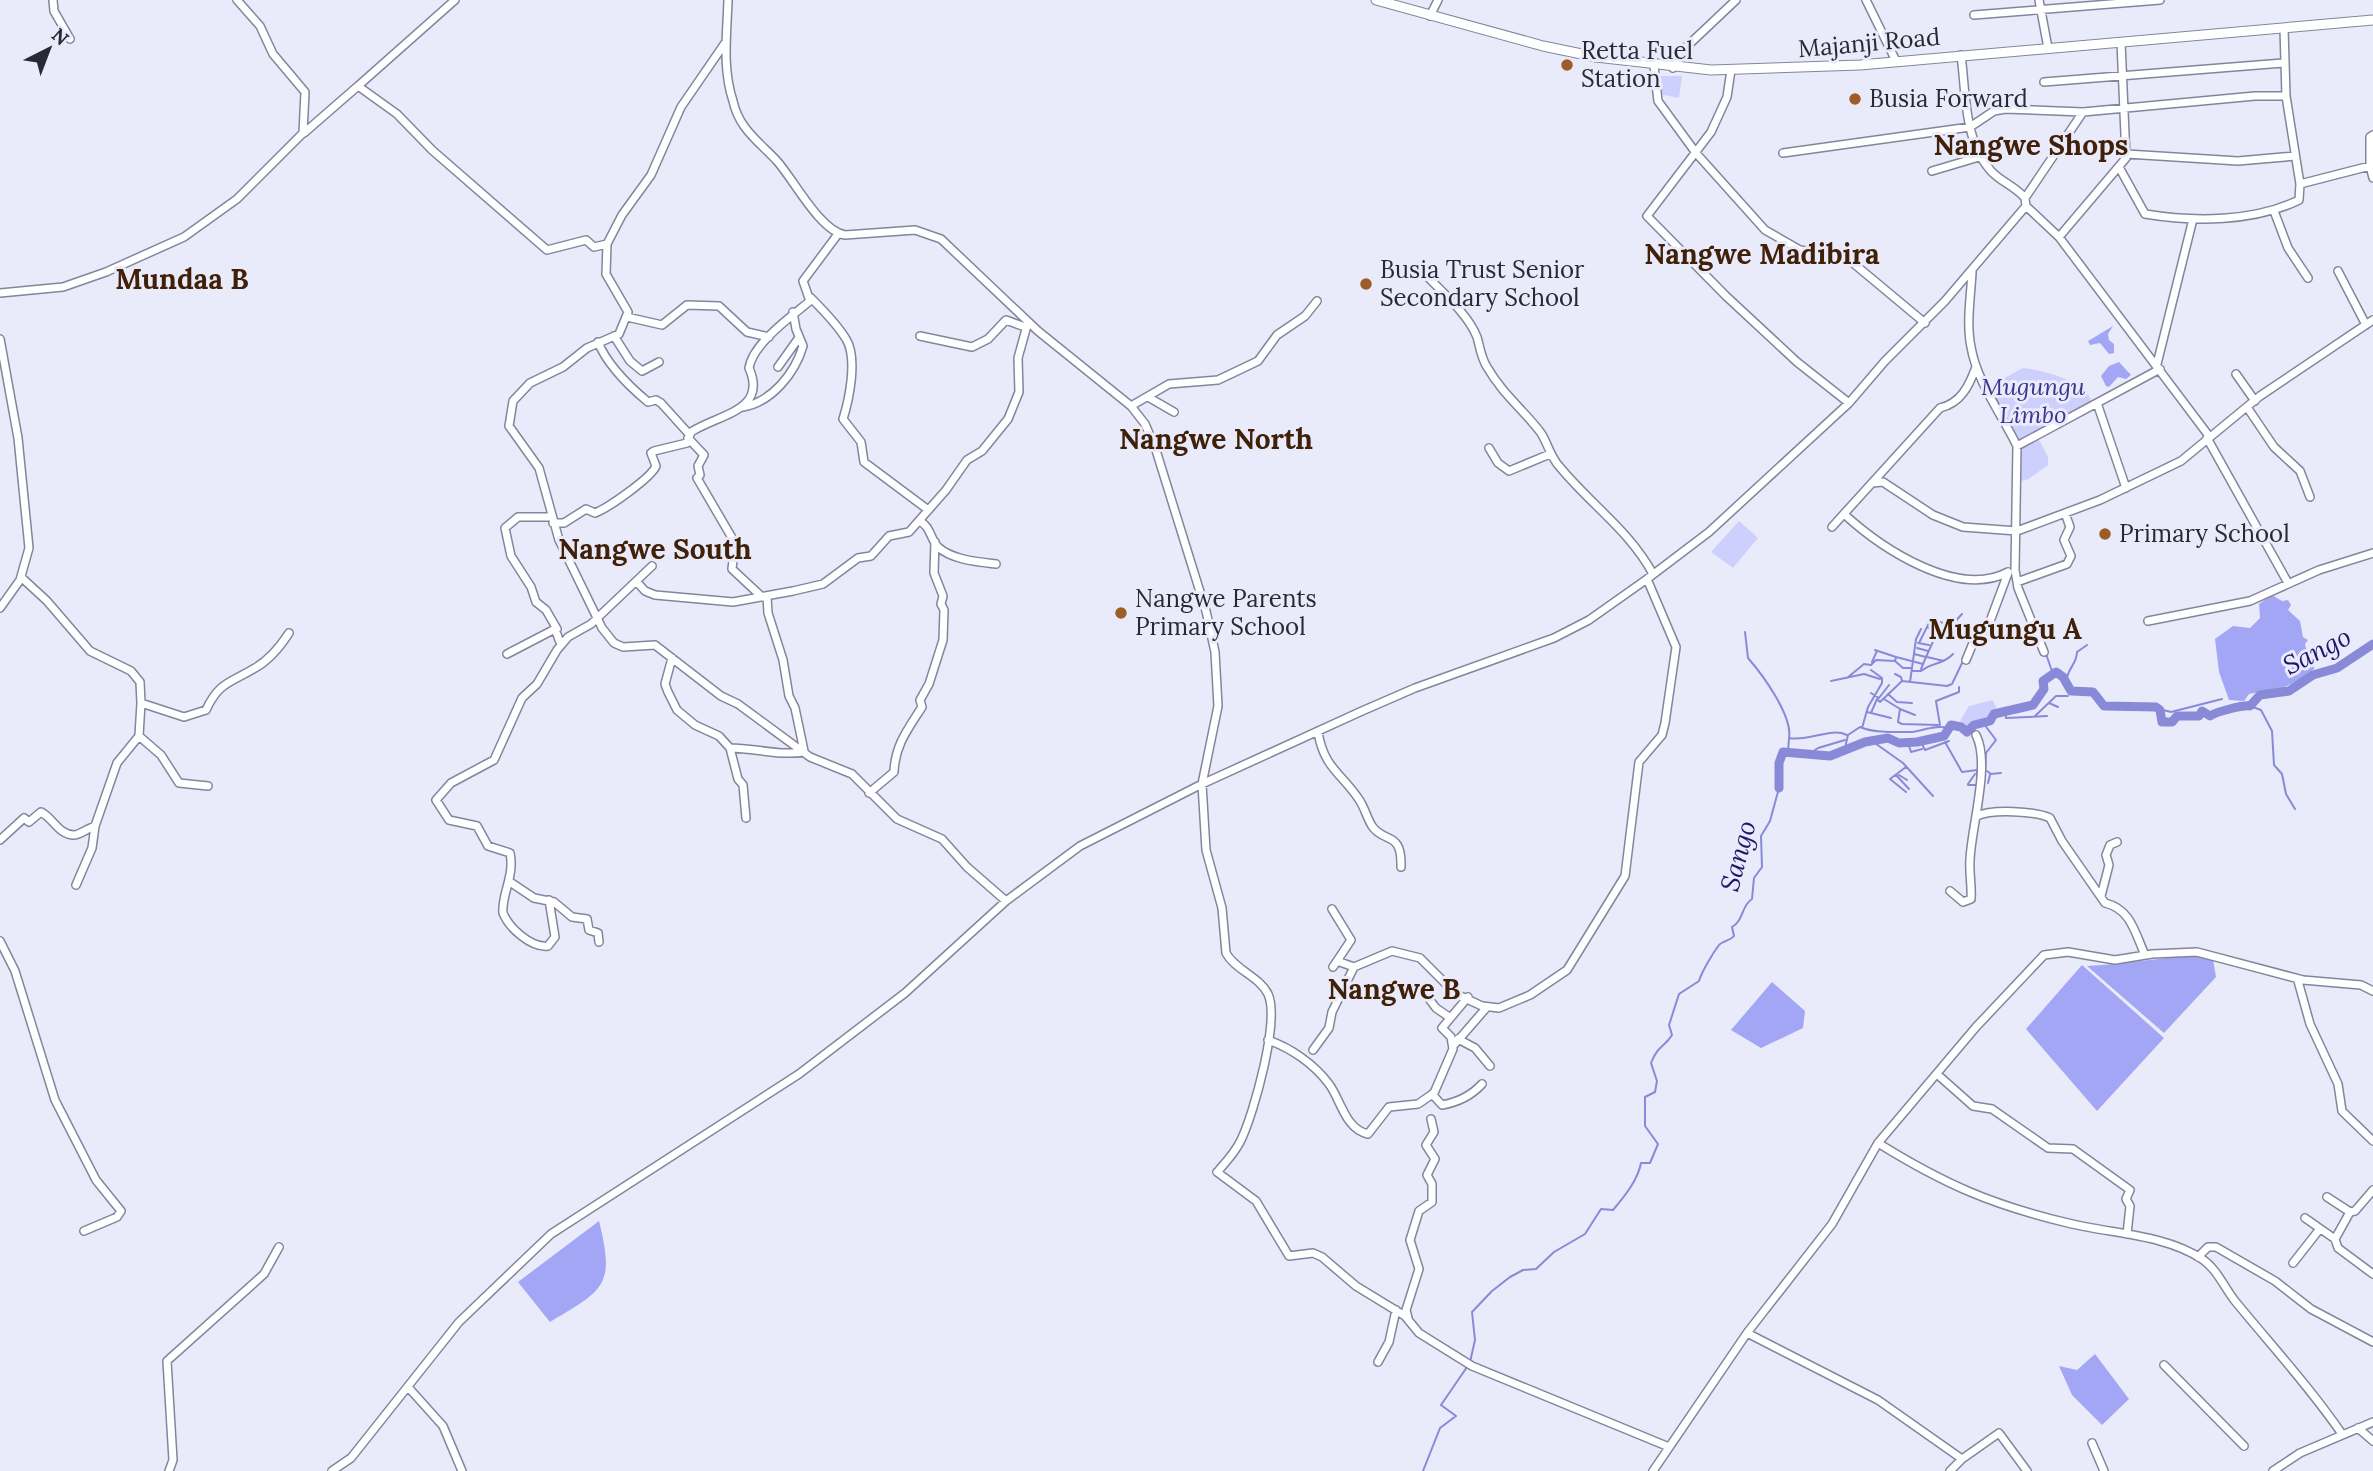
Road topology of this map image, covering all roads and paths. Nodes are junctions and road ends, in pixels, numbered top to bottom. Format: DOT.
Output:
graph roads {
  1 [pos="53,0"];
  2 [pos="237,0"];
  3 [pos="455,0"];
  4 [pos="728,0"];
  5 [pos="1376,0"];
  6 [pos="1438,0"];
  7 [pos="1736,0"];
  8 [pos="1866,0"];
  9 [pos="2039,0"];
  10 [pos="2160,0"];
  11 [pos="2042,12"];
  12 [pos="1974,15"];
  13 [pos="1430,16"];
  14 [pos="2373,20"];
  15 [pos="2284,29"];
  16 [pos="70,39"];
  17 [pos="2121,42"];
  18 [pos="724,43"];
  19 [pos="2048,48"];
  20 [pos="1961,55"];
  21 [pos="1896,61"];
  22 [pos="2283,63"];
  23 [pos="1654,66"];
  24 [pos="1673,68"];
  25 [pos="1731,70"];
  26 [pos="2122,76"];
  27 [pos="2044,82"];
  28 [pos="358,86"];
  29 [pos="2286,96"];
  30 [pos="2125,108"];
  31 [pos="2083,112"];
  32 [pos="1970,127"];
  33 [pos="303,133"];
  34 [pos="2373,135"];
  35 [pos="1696,153"];
  36 [pos="1783,153"];
  37 [pos="2127,154"];
  38 [pos="2295,156"];
  39 [pos="1979,158"];
  40 [pos="2370,166"];
  41 [pos="2119,167"];
  42 [pos="1932,171"];
  43 [pos="2373,178"];
  44 [pos="2300,184"];
  45 [pos="2026,202"];
  46 [pos="2274,211"];
  47 [pos="2193,219"];
  48 [pos="838,234"];
  49 [pos="2059,237"];
  50 [pos="607,244"];
  51 [pos="1972,271"];
  52 [pos="2338,271"];
  53 [pos="1426,275"];
  54 [pos="2308,278"];
  55 [pos="0,293"];
  56 [pos="811,298"];
  57 [pos="1317,301"];
  58 [pos="793,312"];
  59 [pos="627,317"];
  60 [pos="2369,322"];
  61 [pos="1027,324"];
  62 [pos="1925,324"];
  63 [pos="614,336"];
  64 [pos="920,336"];
  65 [pos="769,337"];
  66 [pos="0,339"];
  67 [pos="798,339"];
  68 [pos="598,342"];
  69 [pos="659,362"];
  70 [pos="2159,366"];
  71 [pos="778,367"];
  72 [pos="1976,367"];
  73 [pos="2236,374"];
  74 [pos="1148,397"];
  75 [pos="2255,401"];
  76 [pos="1849,403"];
  77 [pos="2096,403"];
  78 [pos="1131,405"];
  79 [pos="742,407"];
  80 [pos="2247,407"];
  81 [pos="1174,412"];
  82 [pos="689,436"];
  83 [pos="2208,437"];
  84 [pos="2017,446"];
  85 [pos="1489,449"];
  86 [pos="1550,454"];
  87 [pos="1882,472"];
  88 [pos="1883,482"];
  89 [pos="1872,483"];
  90 [pos="2126,488"];
  91 [pos="2310,497"];
  92 [pos="927,509"];
  93 [pos="2065,513"];
  94 [pos="1844,514"];
  95 [pos="553,520"];
  96 [pos="919,521"];
  97 [pos="1832,527"];
  98 [pos="2017,531"];
  99 [pos="935,542"];
  100 [pos="2373,553"];
  101 [pos="996,564"];
  102 [pos="652,566"];
  103 [pos="2012,571"];
  104 [pos="21,577"];
  105 [pos="1650,577"];
  106 [pos="637,582"];
  107 [pos="2017,582"];
  108 [pos="2288,583"];
  109 [pos="764,597"];
  110 [pos="0,608"];
  111 [pos="596,618"];
  112 [pos="2148,621"];
  113 [pos="557,629"];
  114 [pos="289,633"];
  115 [pos="561,645"];
  116 [pos="2044,652"];
  117 [pos="507,654"];
  118 [pos="671,658"];
  119 [pos="1966,660"];
  120 [pos="141,703"];
  121 [pos="1318,732"];
  122 [pos="1976,735"];
  123 [pos="139,736"];
  124 [pos="730,748"];
  125 [pos="805,753"];
  126 [pos="1202,784"];
  127 [pos="208,786"];
  128 [pos="869,793"];
  129 [pos="1979,812"];
  130 [pos="746,818"];
  131 [pos="95,826"];
  132 [pos="0,840"];
  133 [pos="2117,842"];
  134 [pos="1401,867"];
  135 [pos="510,882"];
  136 [pos="76,885"];
  137 [pos="1950,891"];
  138 [pos="2101,896"];
  139 [pos="549,900"];
  140 [pos="1006,901"];
  141 [pos="1332,909"];
  142 [pos="0,941"];
  143 [pos="599,942"];
  144 [pos="2146,955"];
  145 [pos="1354,967"];
  146 [pos="2298,981"];
  147 [pos="1420,987"];
  148 [pos="2373,991"];
  149 [pos="1468,998"];
  150 [pos="1486,1007"];
  151 [pos="1449,1017"];
  152 [pos="1268,1040"];
  153 [pos="1456,1042"];
  154 [pos="1313,1050"];
  155 [pos="1490,1066"];
  156 [pos="1938,1075"];
  157 [pos="1482,1084"];
  158 [pos="1432,1094"];
  159 [pos="1432,1119"];
  160 [pos="2373,1140"];
  161 [pos="1878,1143"];
  162 [pos="2373,1190"];
  163 [pos="2327,1197"];
  164 [pos="2350,1212"];
  165 [pos="2305,1219"];
  166 [pos="2319,1230"];
  167 [pos="84,1231"];
  168 [pos="2127,1234"];
  169 [pos="2335,1239"];
  170 [pos="279,1247"];
  171 [pos="2198,1257"];
  172 [pos="2293,1263"];
  173 [pos="2373,1273"];
  174 [pos="1395,1309"];
  175 [pos="1406,1310"];
  176 [pos="1410,1321"];
  177 [pos="1747,1333"];
  178 [pos="2373,1342"];
  179 [pos="1378,1362"];
  180 [pos="2164,1365"];
  181 [pos="408,1387"];
  182 [pos="2373,1422"];
  183 [pos="2358,1428"];
  184 [pos="2342,1434"];
  185 [pos="2373,1441"];
  186 [pos="2092,1443"];
  187 [pos="2244,1446"];
  188 [pos="1669,1447"];
  189 [pos="1962,1459"];
  190 [pos="169,1471"];
  191 [pos="332,1471"];
  192 [pos="462,1471"];
  193 [pos="1653,1471"];
  194 [pos="1951,1471"];
  195 [pos="2027,1471"];
  196 [pos="2104,1471"];
  197 [pos="2273,1471"];
  1 -- 16 [label="street"];
  2 -- 33 [label="street"];
  3 -- 28 [label="street"];
  4 -- 18 [label="street"];
  5 -- 13 [label="main road, Majanji Road"];
  6 -- 13 [label="street"];
  7 -- 24 [label="street"];
  8 -- 21 [label="street"];
  9 -- 11 [label="street"];
  10 -- 11 [label="street"];
  11 -- 12 [label="street"];
  11 -- 19 [label="street"];
  13 -- 23 [label="main road, Majanji Road"];
  14 -- 15 [label="main road, Majanji Road"];
  15 -- 17 [label="main road, Majanji Road"];
  15 -- 22 [label="street"];
  17 -- 19 [label="main road, Majanji Road"];
  17 -- 26 [label="street"];
  18 -- 48 [label="street"];
  18 -- 50 [label="street"];
  19 -- 20 [label="main road, Majanji Road"];
  20 -- 21 [label="main road, Majanji Road"];
  20 -- 32 [label="street"];
  21 -- 25 [label="main road, Majanji Road"];
  22 -- 26 [label="street"];
  22 -- 29 [label="street"];
  23 -- 24 [label="main road, Majanji Road"];
  23 -- 35 [label="street"];
  24 -- 25 [label="main road, Majanji Road"];
  25 -- 35 [label="street"];
  26 -- 27 [label="street"];
  26 -- 30 [label="street"];
  28 -- 33 [label="street"];
  28 -- 50 [label="street"];
  29 -- 30 [label="street"];
  29 -- 38 [label="street"];
  30 -- 31 [label="street"];
  30 -- 37 [label="street"];
  31 -- 32 [label="street"];
  31 -- 45 [label="street"];
  32 -- 36 [label="street"];
  32 -- 39 [label="street"];
  33 -- 55 [label="street"];
  34 -- 40 [label="street"];
  35 -- 62 [label="street"];
  35 -- 76 [label="street"];
  37 -- 38 [label="street"];
  37 -- 41 [label="street"];
  38 -- 44 [label="street"];
  39 -- 42 [label="street"];
  39 -- 45 [label="street"];
  40 -- 43 [label="street"];
  40 -- 44 [label="street"];
  41 -- 47 [label="street"];
  41 -- 49 [label="street"];
  44 -- 46 [label="street"];
  45 -- 49 [label="street"];
  45 -- 51 [label="street"];
  46 -- 47 [label="street"];
  46 -- 54 [label="street"];
  47 -- 70 [label="street"];
  48 -- 56 [label="street"];
  48 -- 61 [label="street"];
  49 -- 70 [label="street"];
  50 -- 59 [label="street"];
  51 -- 62 [label="street"];
  51 -- 72 [label="street"];
  52 -- 60 [label="street"];
  53 -- 86 [label="street"];
  56 -- 58 [label="street"];
  56 -- 92 [label="street"];
  57 -- 74 [label="street"];
  58 -- 65 [label="street"];
  58 -- 67 [label="street"];
  59 -- 63 [label="street"];
  59 -- 65 [label="street"];
  60 -- 75 [label="street"];
  61 -- 64 [label="street"];
  61 -- 78 [label="street"];
  61 -- 92 [label="street"];
  62 -- 76 [label="street"];
  63 -- 68 [label="street"];
  63 -- 69 [label="street"];
  65 -- 79 [label="street"];
  66 -- 104 [label="street"];
  67 -- 71 [label="street"];
  67 -- 79 [label="street"];
  68 -- 82 [label="street"];
  68 -- 95 [label="street"];
  70 -- 77 [label="street"];
  70 -- 83 [label="street"];
  72 -- 84 [label="street"];
  72 -- 87 [label="street"];
  73 -- 75 [label="street"];
  74 -- 78 [label="street"];
  74 -- 81 [label="street"];
  75 -- 80 [label="street"];
  76 -- 105 [label="street"];
  77 -- 84 [label="street"];
  77 -- 90 [label="street"];
  78 -- 126 [label="street"];
  79 -- 82 [label="street"];
  80 -- 83 [label="street"];
  80 -- 91 [label="street"];
  82 -- 95 [label="street"];
  82 -- 109 [label="street"];
  83 -- 90 [label="street"];
  83 -- 108 [label="street"];
  84 -- 98 [label="street"];
  85 -- 86 [label="street"];
  86 -- 105 [label="street"];
  87 -- 88 [label="street"];
  87 -- 89 [label="street"];
  88 -- 89 [label="street"];
  88 -- 98 [label="street"];
  89 -- 94 [label="street"];
  90 -- 93 [label="street"];
  92 -- 96 [label="street"];
  93 -- 98 [label="street"];
  93 -- 107 [label="street"];
  94 -- 97 [label="street"];
  94 -- 103 [label="street"];
  95 -- 111 [label="street"];
  95 -- 113 [label="street"];
  96 -- 99 [label="street"];
  96 -- 109 [label="street"];
  98 -- 103 [label="street"];
  99 -- 101 [label="street"];
  99 -- 128 [label="street"];
  100 -- 108 [label="street"];
  102 -- 106 [label="street"];
  103 -- 107 [label="street"];
  103 -- 119 [label="street"];
  104 -- 110 [label="street"];
  104 -- 120 [label="street"];
  105 -- 121 [label="street"];
  105 -- 150 [label="street"];
  106 -- 109 [label="street"];
  106 -- 111 [label="street"];
  107 -- 116 [label="street"];
  108 -- 112 [label="street"];
  109 -- 125 [label="street"];
  111 -- 115 [label="street"];
  111 -- 118 [label="street"];
  113 -- 115 [label="street"];
  113 -- 117 [label="street"];
  114 -- 120 [label="street"];
  115 -- 135 [label="street"];
  118 -- 124 [label="street"];
  118 -- 125 [label="street"];
  120 -- 123 [label="street"];
  121 -- 126 [label="street"];
  121 -- 134 [label="street"];
  122 -- 129 [label="street"];
  123 -- 127 [label="street"];
  123 -- 131 [label="street"];
  124 -- 125 [label="street"];
  124 -- 130 [label="street"];
  125 -- 128 [label="street"];
  126 -- 140 [label="street"];
  126 -- 152 [label="street"];
  128 -- 140 [label="street"];
  129 -- 137 [label="street"];
  129 -- 138 [label="street"];
  131 -- 132 [label="street"];
  131 -- 136 [label="street"];
  133 -- 138 [label="street"];
  135 -- 139 [label="street"];
  135 -- 139 [label="street"];
  138 -- 144 [label="street"];
  139 -- 143 [label="street"];
  140 -- 181 [label="street"];
  141 -- 145 [label="street"];
  142 -- 167 [label="street"];
  144 -- 148 [label="street"];
  144 -- 156 [label="street"];
  145 -- 149 [label="street"];
  145 -- 154 [label="street"];
  146 -- 160 [label="street"];
  147 -- 151 [label="street"];
  149 -- 150 [label="street"];
  149 -- 151 [label="street"];
  150 -- 153 [label="street"];
  151 -- 153 [label="street"];
  152 -- 158 [label="street"];
  152 -- 174 [label="street"];
  153 -- 155 [label="street"];
  153 -- 158 [label="street"];
  156 -- 161 [label="street"];
  156 -- 168 [label="street"];
  157 -- 158 [label="street"];
  159 -- 175 [label="street"];
  161 -- 168 [label="street"];
  161 -- 177 [label="street"];
  162 -- 164 [label="street"];
  163 -- 164 [label="street"];
  164 -- 169 [label="street"];
  165 -- 166 [label="street"];
  166 -- 169 [label="street"];
  166 -- 172 [label="street"];
  168 -- 171 [label="street"];
  169 -- 173 [label="street"];
  170 -- 190 [label="street"];
  171 -- 178 [label="street"];
  171 -- 184 [label="street"];
  174 -- 175 [label="street"];
  174 -- 176 [label="street"];
  174 -- 179 [label="street"];
  175 -- 176 [label="street"];
  176 -- 188 [label="street"];
  177 -- 188 [label="street"];
  177 -- 189 [label="street"];
  180 -- 187 [label="street"];
  181 -- 191 [label="street"];
  181 -- 192 [label="street"];
  182 -- 183 [label="street"];
  183 -- 184 [label="street"];
  183 -- 185 [label="street"];
  184 -- 197 [label="street"];
  186 -- 196 [label="street"];
  188 -- 193 [label="street"];
  189 -- 194 [label="street"];
  189 -- 195 [label="street"];
}
